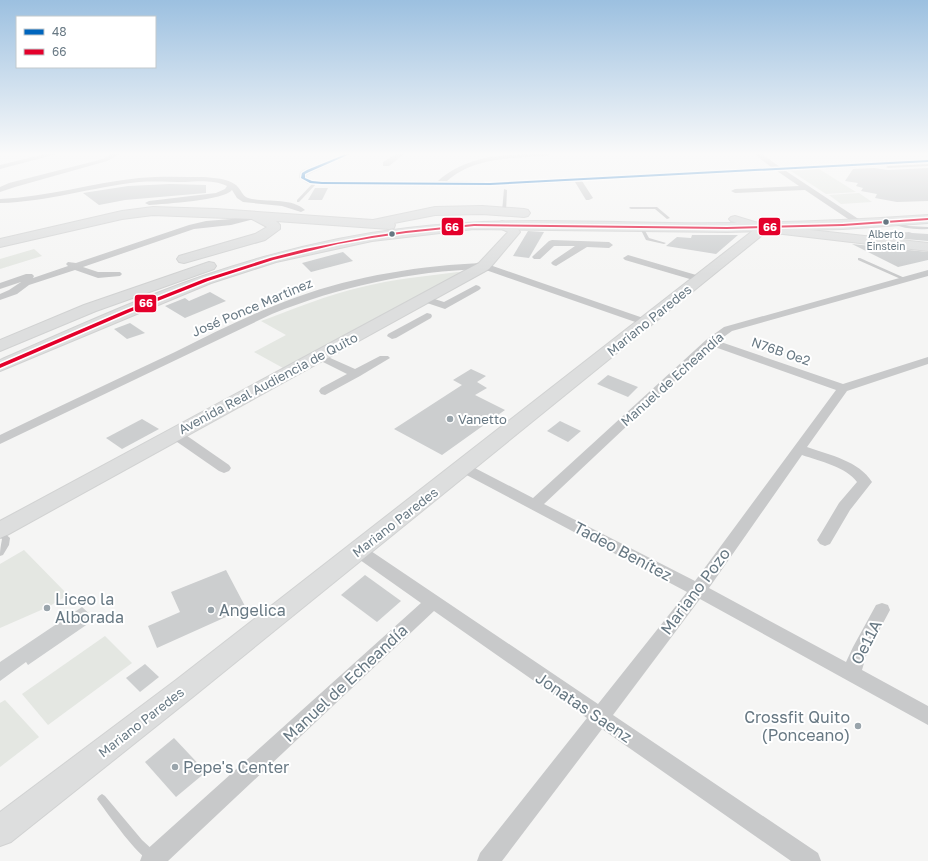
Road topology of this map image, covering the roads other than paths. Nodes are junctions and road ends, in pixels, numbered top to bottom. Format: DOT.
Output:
graph roads {
  1 [pos="56,194"];
  2 [pos="219,194"];
  3 [pos="239,194"];
  4 [pos="307,194"];
  5 [pos="505,194"];
  6 [pos="587,194"];
  7 [pos="813,194"];
  8 [pos="589,198"];
  9 [pos="0,201"];
  10 [pos="149,203"];
  11 [pos="299,205"];
  12 [pos="631,208"];
  13 [pos="482,210"];
  14 [pos="928,210"];
  15 [pos="187,212"];
  16 [pos="435,212"];
  17 [pos="256,216"];
  18 [pos="503,218"];
  19 [pos="668,218"];
  20 [pos="735,219"];
  21 [pos="928,219"];
  22 [pos="890,222"];
  23 [pos="372,224"];
  24 [pos="474,225"];
  25 [pos="846,225"];
  26 [pos="550,226"];
  27 [pos="435,228"];
  28 [pos="642,228"];
  29 [pos="764,228"];
  30 [pos="928,228"];
  31 [pos="0,232"];
  32 [pos="163,234"];
  33 [pos="0,243"];
  34 [pos="552,243"];
  35 [pos="664,243"];
  36 [pos="912,243"];
  37 [pos="928,243"];
  38 [pos="585,244"];
  39 [pos="609,245"];
  40 [pos="928,247"];
  41 [pos="537,257"];
  42 [pos="628,258"];
  43 [pos="859,258"];
  44 [pos="556,263"];
  45 [pos="72,265"];
  46 [pos="484,266"];
  47 [pos="928,273"];
  48 [pos="117,274"];
  49 [pos="700,279"];
  50 [pos="905,279"];
  51 [pos="24,281"];
  52 [pos="0,286"];
  53 [pos="476,288"];
  54 [pos="0,297"];
  55 [pos="424,299"];
  56 [pos="90,308"];
  57 [pos="427,316"];
  58 [pos="388,319"];
  59 [pos="645,322"];
  60 [pos="408,326"];
  61 [pos="392,336"];
  62 [pos="710,342"];
  63 [pos="0,346"];
  64 [pos="319,356"];
  65 [pos="384,358"];
  66 [pos="928,360"];
  67 [pos="0,366"];
  68 [pos="356,374"];
  69 [pos="843,388"];
  70 [pos="326,391"];
  71 [pos="175,434"];
  72 [pos="0,440"];
  73 [pos="799,449"];
  74 [pos="224,468"];
  75 [pos="464,468"];
  76 [pos="535,504"];
  77 [pos="0,530"];
  78 [pos="0,533"];
  79 [pos="825,540"];
  80 [pos="359,551"];
  81 [pos="0,553"];
  82 [pos="698,590"];
  83 [pos="432,603"];
  84 [pos="882,610"];
  85 [pos="850,674"];
  86 [pos="928,716"];
  87 [pos="599,717"];
  88 [pos="102,799"];
  89 [pos="0,831"];
  90 [pos="152,860"];
  91 [pos="488,861"];
  92 [pos="810,861"];
  1 -- 9 [label="street"];
  2 -- 10 [label="street"];
  3 -- 11 [label="street"];
  4 -- 11 [label="lane"];
  5 -- 18 [label="lane"];
  6 -- 8 [label="street"];
  7 -- 25 [label="street"];
  10 -- 11 [label="main road"];
  10 -- 31 [label="main road"];
  11 -- 16 [label="main road"];
  12 -- 19 [label="lane"];
  13 -- 16 [label="main road"];
  13 -- 18 [label="main road"];
  13 -- 24 [label="main road"];
  14 -- 25 [label="main road"];
  15 -- 17 [label="main road"];
  15 -- 32 [label="street"];
  15 -- 33 [label="main road"];
  16 -- 23 [label="main road"];
  16 -- 27 [label="main road"];
  17 -- 23 [label="main road"];
  17 -- 32 [label="street"];
  17 -- 56 [label="main road"];
  18 -- 19 [label="main road"];
  18 -- 24 [label="main road"];
  18 -- 26 [label="main road"];
  18 -- 46 [label="main road, Avenida Real Audiencia de Quito"];
  19 -- 20 [label="main road"];
  20 -- 25 [label="main road"];
  20 -- 29 [label="main road"];
  21 -- 22 [label="main road"];
  22 -- 25 [label="main road"];
  22 -- 30 [label="lane"];
  23 -- 27 [label="main road"];
  23 -- 56 [label="main road"];
  24 -- 27 [label="main road"];
  25 -- 29 [label="main road"];
  25 -- 36 [label="main road"];
  26 -- 28 [label="main road"];
  26 -- 34 [label="street"];
  27 -- 67 [label="main road"];
  28 -- 29 [label="main road"];
  28 -- 35 [label="lane"];
  29 -- 36 [label="main road"];
  29 -- 49 [label="main road, Mariano Paredes"];
  32 -- 45 [label="street"];
  34 -- 38 [label="street"];
  34 -- 41 [label="street"];
  36 -- 37 [label="main road"];
  36 -- 40 [label="main road"];
  38 -- 39 [label="street"];
  38 -- 44 [label="street"];
  42 -- 49 [label="street"];
  43 -- 50 [label="lane"];
  45 -- 48 [label="street"];
  45 -- 51 [label="street"];
  46 -- 55 [label="main road, Avenida Real Audiencia de Quito"];
  46 -- 59 [label="street, José Ponce Martinez"];
  46 -- 72 [label="street, José Ponce Martinez"];
  47 -- 50 [label="street, Manuel de Echeandía"];
  49 -- 59 [label="main road, Mariano Paredes"];
  50 -- 62 [label="street, Manuel de Echeandía"];
  51 -- 52 [label="street"];
  51 -- 54 [label="street"];
  53 -- 55 [label="street"];
  55 -- 58 [label="main road, Avenida Real Audiencia de Quito"];
  56 -- 63 [label="main road"];
  57 -- 60 [label="street"];
  58 -- 60 [label="street"];
  58 -- 64 [label="main road, Avenida Real Audiencia de Quito"];
  59 -- 75 [label="main road, Mariano Paredes"];
  60 -- 61 [label="street"];
  62 -- 69 [label="street, N76B Oe2"];
  62 -- 76 [label="street, Manuel de Echeandía"];
  64 -- 68 [label="street"];
  64 -- 71 [label="main road, Avenida Real Audiencia de Quito"];
  65 -- 68 [label="street"];
  66 -- 69 [label="street"];
  68 -- 70 [label="street"];
  69 -- 73 [label="street, Mariano Pozo"];
  71 -- 74 [label="street"];
  71 -- 77 [label="main road, Avenida Real Audiencia de Quito"];
  73 -- 79 [label="street"];
  73 -- 82 [label="street, Mariano Pozo"];
  75 -- 76 [label="street, Tadeo Benítez"];
  75 -- 80 [label="main road, Mariano Paredes"];
  76 -- 82 [label="street, Tadeo Benítez"];
  78 -- 81 [label="lane"];
  80 -- 83 [label="street, Jonatas Saenz"];
  80 -- 89 [label="main road, Mariano Paredes"];
  82 -- 85 [label="street, Tadeo Benítez"];
  82 -- 87 [label="street, Mariano Pozo"];
  83 -- 87 [label="street, Jonatas Saenz"];
  83 -- 90 [label="street, Manuel de Echeandía"];
  84 -- 85 [label="street, Oe11A"];
  85 -- 86 [label="street, Tadeo Benítez"];
  87 -- 91 [label="street, Mariano Pozo"];
  87 -- 92 [label="street, Jonatas Saenz"];
  88 -- 90 [label="lane"];
}
